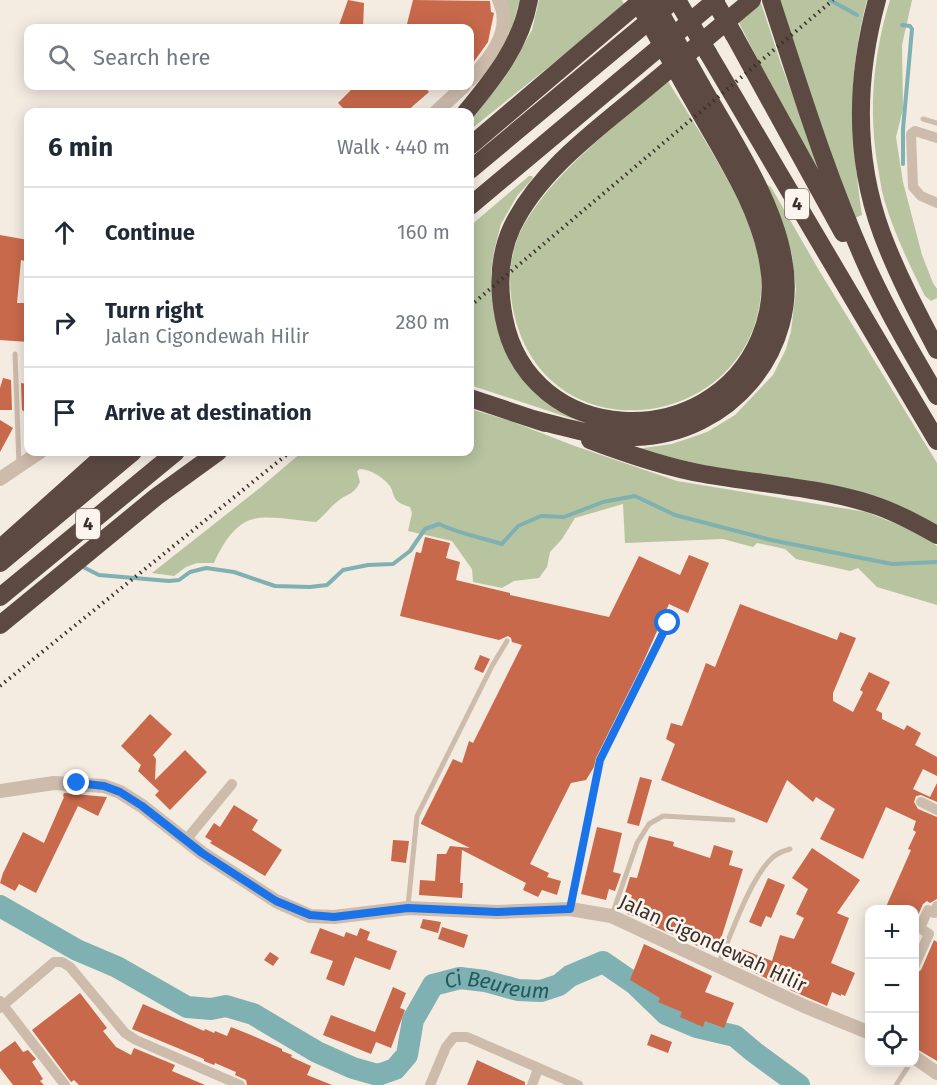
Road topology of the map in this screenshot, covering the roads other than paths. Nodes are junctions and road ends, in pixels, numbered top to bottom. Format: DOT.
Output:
graph roads {
  1 [pos="500,0"];
  2 [pos="529,0"];
  3 [pos="637,0"];
  4 [pos="642,0"];
  5 [pos="653,0"];
  6 [pos="675,0"];
  7 [pos="715,0"];
  8 [pos="752,0"];
  9 [pos="771,0"];
  10 [pos="878,0"];
  11 [pos="474,75"];
  12 [pos="695,89"];
  13 [pos="460,90"];
  14 [pos="440,108"];
  15 [pos="469,108"];
  16 [pos="923,119"];
  17 [pos="937,123"];
  18 [pos="937,138"];
  19 [pos="474,143"];
  20 [pos="474,167"];
  21 [pos="474,203"];
  22 [pos="937,203"];
  23 [pos="907,344"];
  24 [pos="937,350"];
  25 [pos="15,354"];
  26 [pos="937,396"];
  27 [pos="474,399"];
  28 [pos="533,418"];
  29 [pos="937,441"];
  30 [pos="34,456"];
  31 [pos="104,456"];
  32 [pos="128,456"];
  33 [pos="171,456"];
  34 [pos="212,456"];
  35 [pos="19,466"];
  36 [pos="0,479"];
  37 [pos="937,535"];
  38 [pos="0,548"];
  39 [pos="0,563"];
  40 [pos="0,597"];
  41 [pos="668,623"];
  42 [pos="0,626"];
  43 [pos="507,641"];
  44 [pos="232,784"];
  45 [pos="0,791"];
  46 [pos="921,802"];
  47 [pos="937,810"];
  48 [pos="733,820"];
  49 [pos="186,840"];
  50 [pos="790,849"];
  51 [pos="937,906"];
  52 [pos="408,908"];
  53 [pos="570,909"];
  54 [pos="611,916"];
  55 [pos="919,959"];
  56 [pos="717,966"];
  57 [pos="1,1005"];
  58 [pos="865,1031"];
  59 [pos="919,1061"];
  60 [pos="908,1067"];
  61 [pos="538,1069"];
  62 [pos="937,1073"];
  63 [pos="65,1085"];
  64 [pos="240,1085"];
  65 [pos="430,1085"];
  66 [pos="532,1085"];
  67 [pos="578,1085"];
  68 [pos="896,1085"];
  1 -- 11 [label="street"];
  2 -- 15 [label="highway"];
  3 -- 12 [label="highway, bridge"];
  4 -- 19 [label="highway"];
  5 -- 12 [label="highway, bridge"];
  6 -- 20 [label="highway, 4"];
  6 -- 29 [label="highway, 4, bridge"];
  7 -- 21 [label="highway"];
  7 -- 23 [label="highway, bridge"];
  8 -- 12 [label="highway"];
  9 -- 23 [label="highway, 4"];
  10 -- 24 [label="highway"];
  12 -- 28 [label="highway"];
  13 -- 14 [label="street"];
  16 -- 17 [label="lane"];
  18 -- 22 [label="street"];
  23 -- 26 [label="highway, 4"];
  25 -- 35 [label="lane"];
  27 -- 28 [label="highway"];
  28 -- 37 [label="highway"];
  30 -- 35 [label="street"];
  31 -- 38 [label="highway"];
  32 -- 39 [label="highway, 4"];
  33 -- 40 [label="highway, 4"];
  34 -- 42 [label="highway"];
  35 -- 36 [label="street"];
  41 -- 53 [label="lane"];
  43 -- 52 [label="lane"];
  44 -- 49 [label="street"];
  45 -- 49 [label="street, Jalan Cigondewah Hilir"];
  46 -- 47 [label="street"];
  48 -- 54 [label="lane"];
  49 -- 52 [label="street, Jalan Cigondewah Hilir"];
  50 -- 56 [label="lane"];
  51 -- 55 [label="street"];
  52 -- 53 [label="street, Jalan Cigondewah Hilir"];
  53 -- 54 [label="street, Jalan Cigondewah Hilir"];
  54 -- 56 [label="street, Jalan Cigondewah Hilir"];
  56 -- 58 [label="street, Jalan Cigondewah Hilir"];
  57 -- 63 [label="street"];
  57 -- 64 [label="street"];
  59 -- 62 [label="street"];
  60 -- 68 [label="lane"];
  61 -- 65 [label="street"];
  61 -- 66 [label="street"];
  61 -- 67 [label="street"];
}
